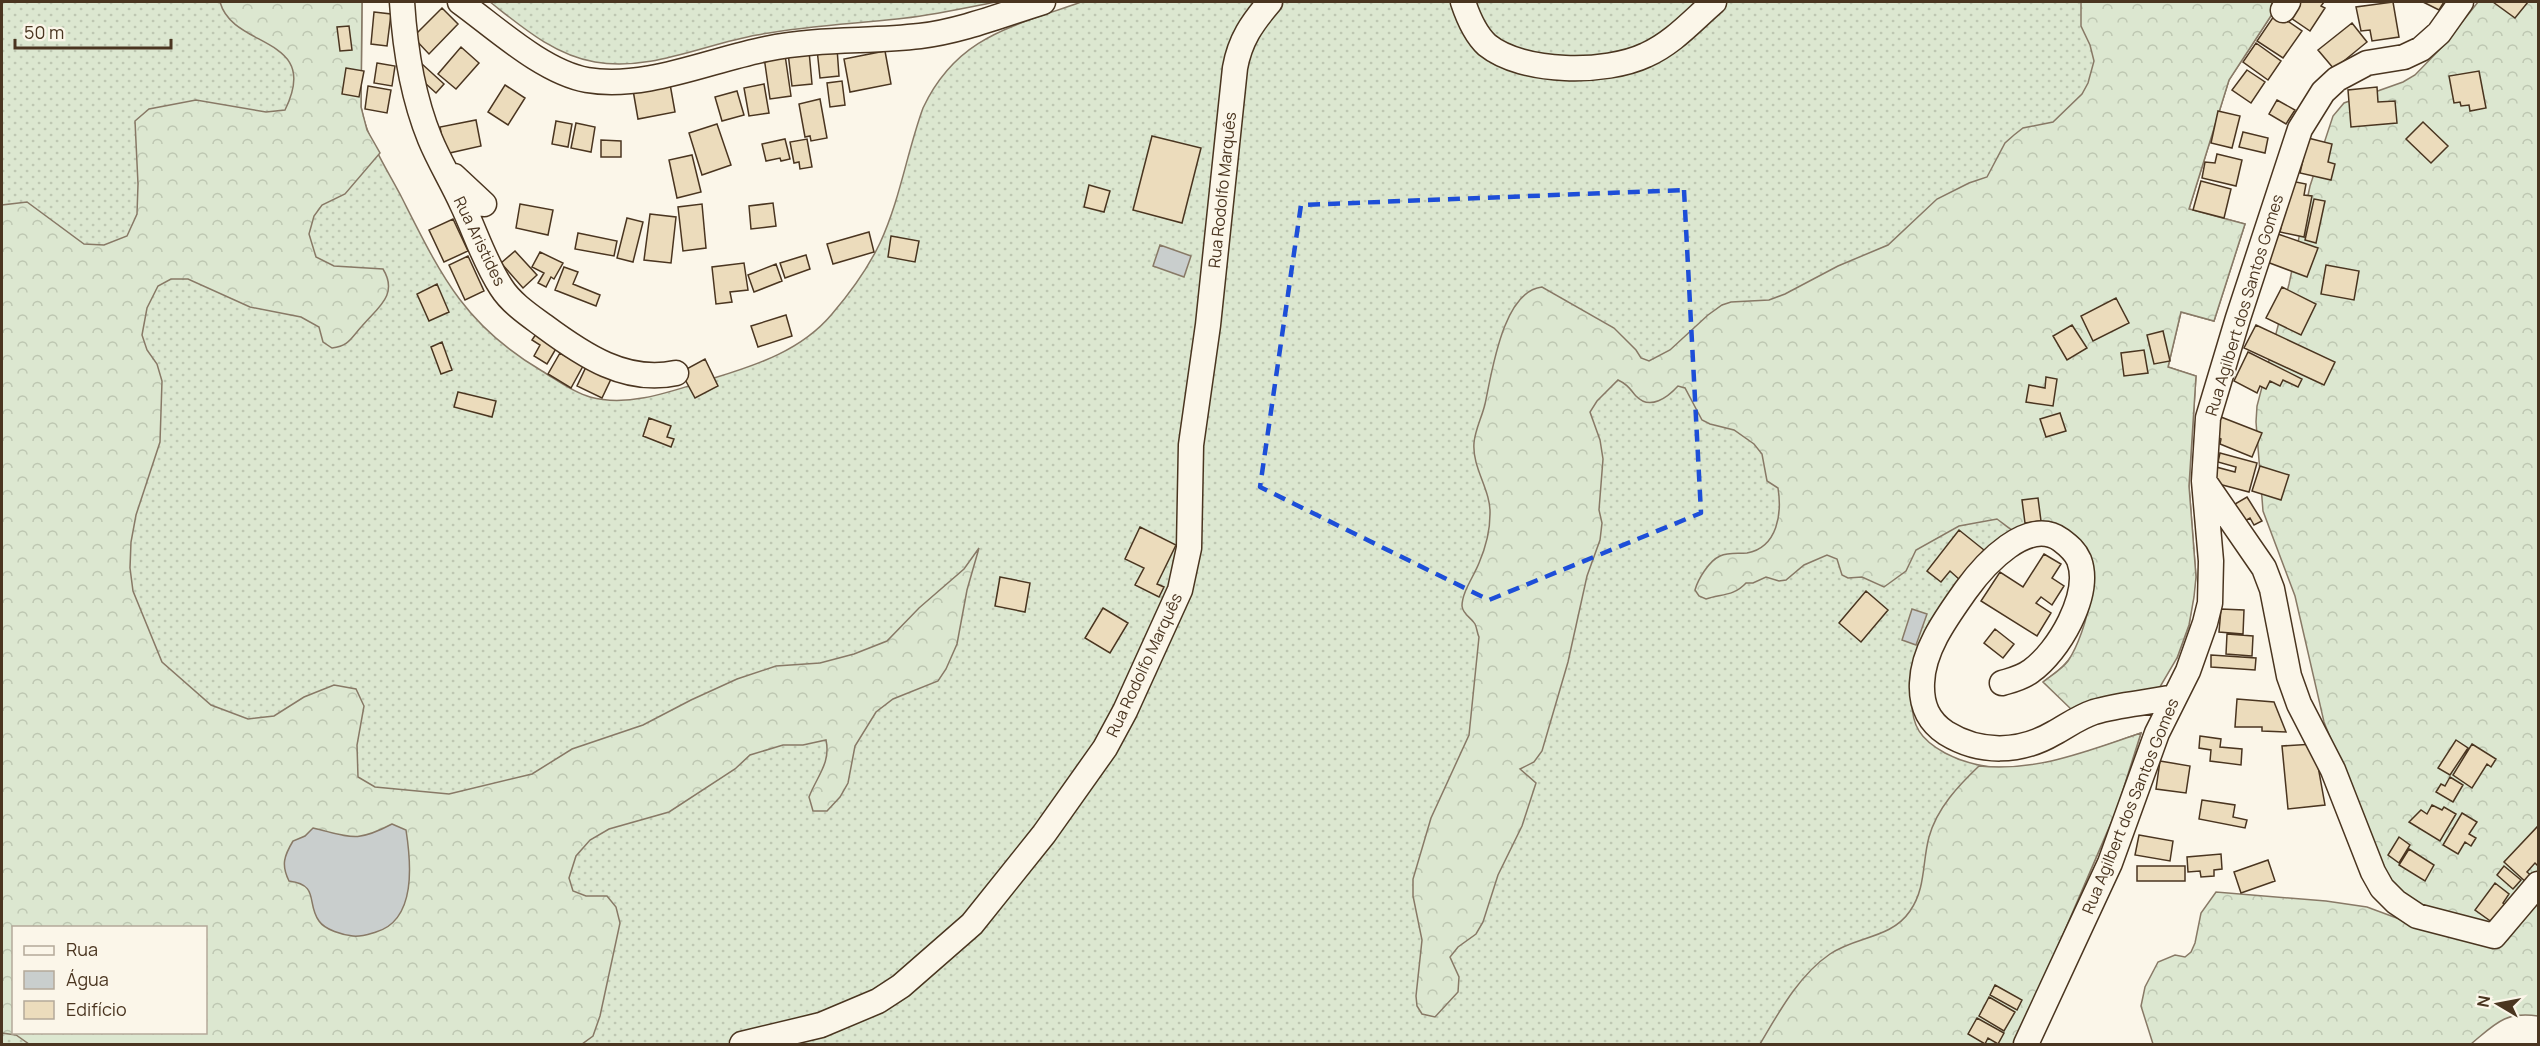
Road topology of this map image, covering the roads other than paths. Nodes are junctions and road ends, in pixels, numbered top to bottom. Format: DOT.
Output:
graph roads {
  1 [pos="402,2"];
  2 [pos="460,2"];
  3 [pos="1043,2"];
  4 [pos="1270,2"];
  5 [pos="1463,2"];
  6 [pos="1714,2"];
  7 [pos="2461,2"];
  8 [pos="444,166"];
  9 [pos="484,204"];
  10 [pos="676,373"];
  11 [pos="2204,481"];
  12 [pos="2001,683"];
  13 [pos="2174,697"];
  14 [pos="2538,884"];
  15 [pos="742,1044"];
  16 [pos="2026,1044"];
  1 -- 8 [label="street, Rua Aristides"];
  2 -- 3 [label="street"];
  4 -- 15 [label="street, Rua Rodolfo Marquês"];
  5 -- 6 [label="street"];
  7 -- 11 [label="street, Rua Agilbert dos Santos Gomes"];
  8 -- 9 [label="street"];
  8 -- 10 [label="street, Rua Aristides"];
  11 -- 13 [label="street, Rua Agilbert dos Santos Gomes"];
  11 -- 14 [label="street"];
  12 -- 13 [label="street"];
  13 -- 16 [label="street, Rua Agilbert dos Santos Gomes"];
}
